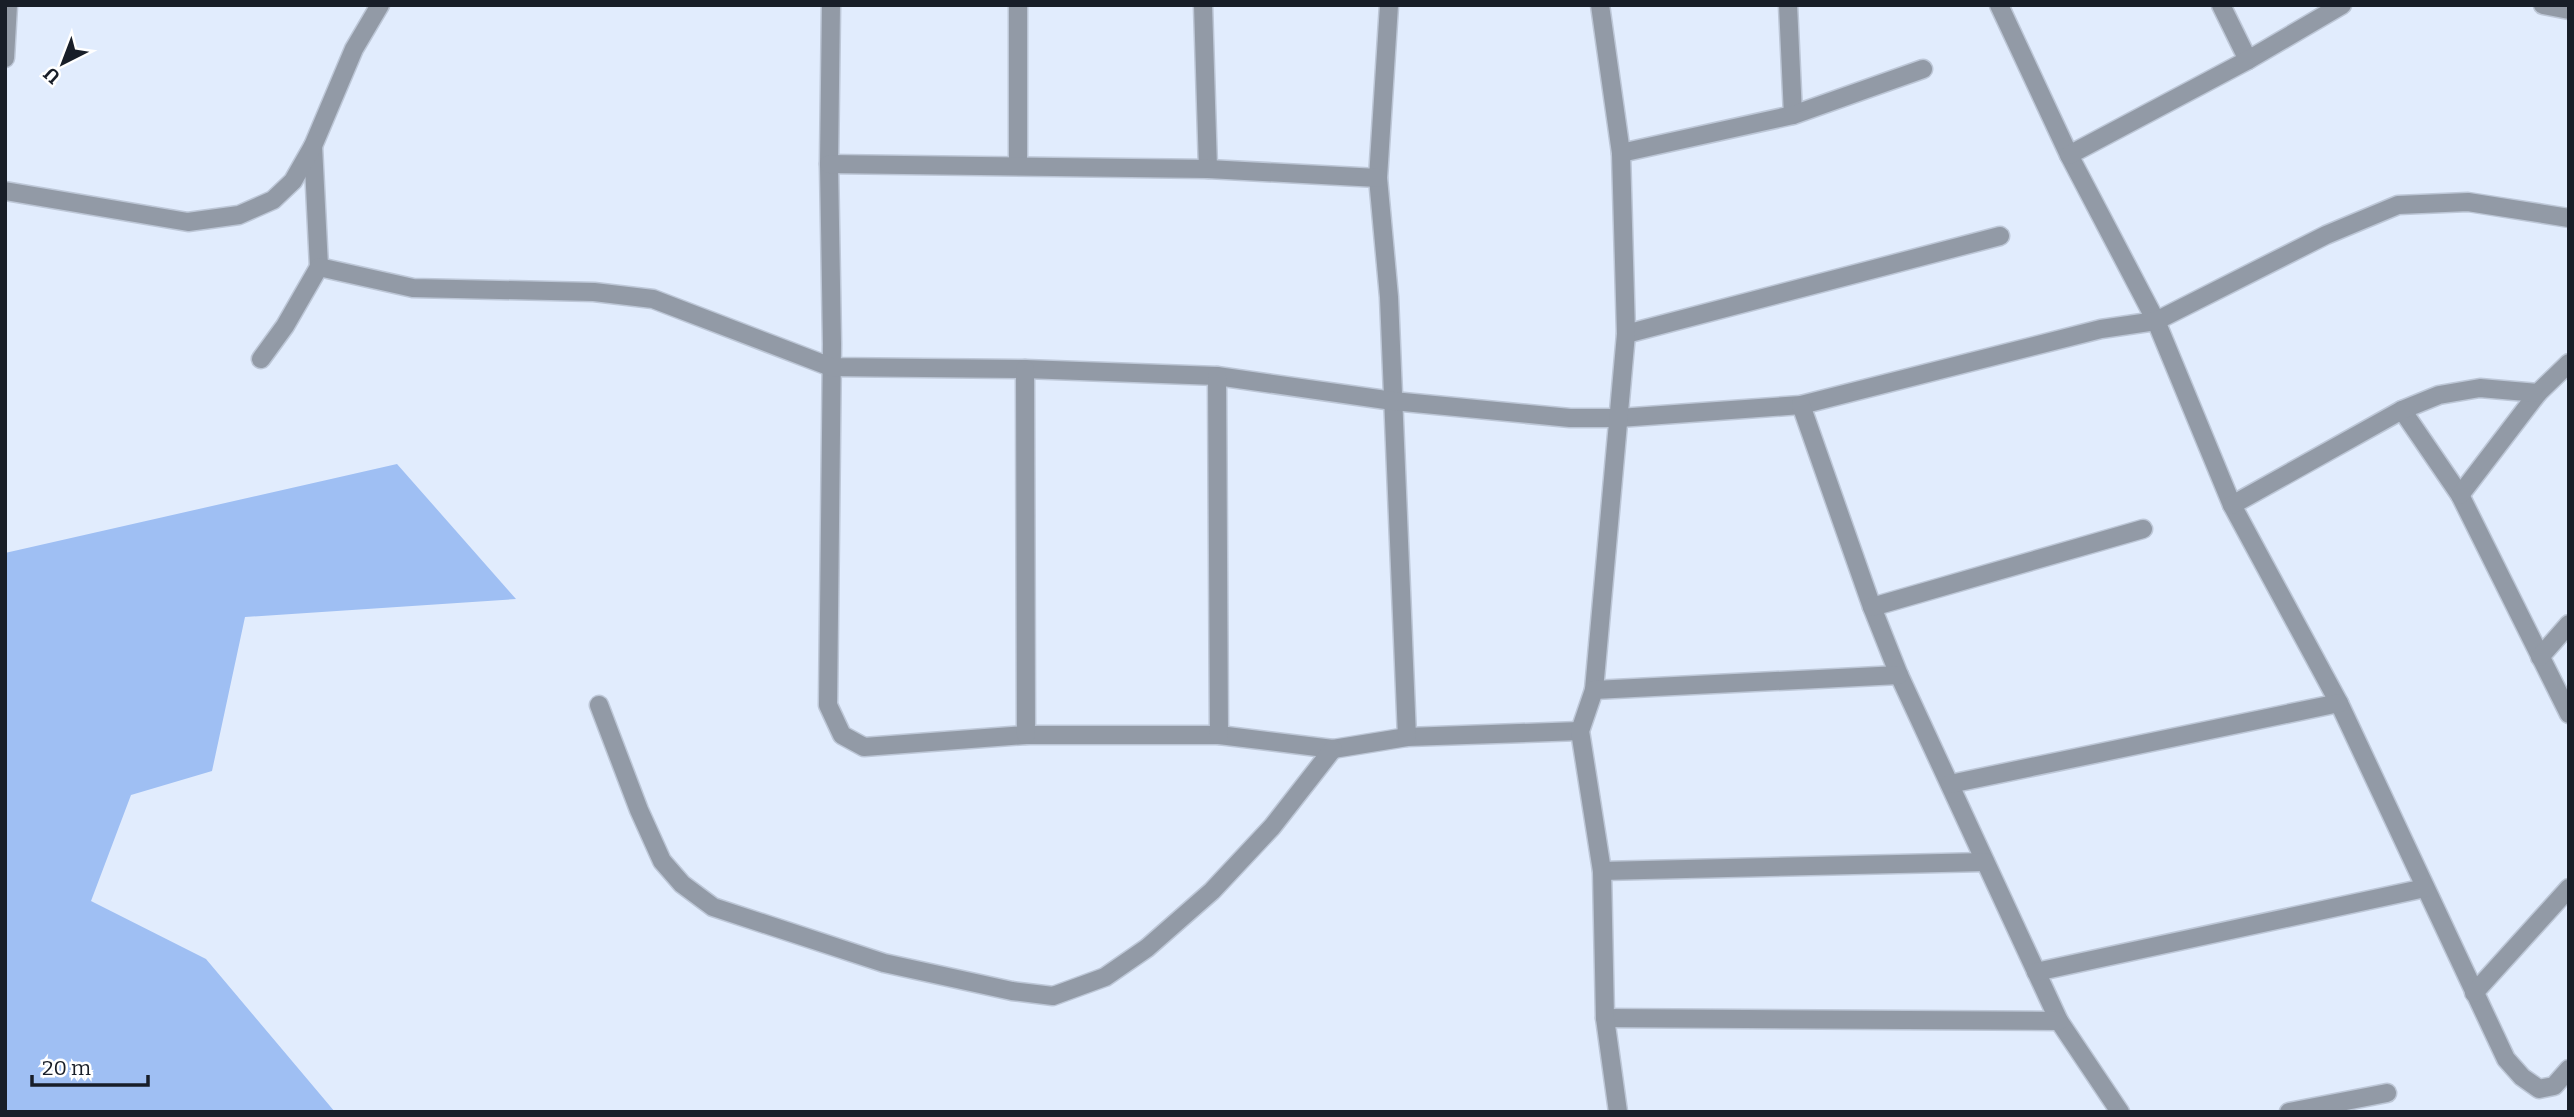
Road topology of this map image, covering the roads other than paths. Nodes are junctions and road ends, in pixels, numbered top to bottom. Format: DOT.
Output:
graph roads {
  1 [pos="8,5"];
  2 [pos="380,5"];
  3 [pos="831,5"];
  4 [pos="1018,5"];
  5 [pos="1203,5"];
  6 [pos="1389,5"];
  7 [pos="1600,5"];
  8 [pos="1788,5"];
  9 [pos="1999,5"];
  10 [pos="2221,5"];
  11 [pos="2342,5"];
  12 [pos="2543,5"];
  13 [pos="2569,10"];
  14 [pos="5,58"];
  15 [pos="2248,60"];
  16 [pos="1923,69"];
  17 [pos="1793,115"];
  18 [pos="313,146"];
  19 [pos="1621,153"];
  20 [pos="2069,155"];
  21 [pos="829,164"];
  22 [pos="1018,165"];
  23 [pos="1208,169"];
  24 [pos="1378,178"];
  25 [pos="5,191"];
  26 [pos="2569,218"];
  27 [pos="2000,236"];
  28 [pos="319,267"];
  29 [pos="2156,321"];
  30 [pos="1626,334"];
  31 [pos="261,359"];
  32 [pos="2569,363"];
  33 [pos="831,367"];
  34 [pos="1025,369"];
  35 [pos="1217,376"];
  36 [pos="2538,393"];
  37 [pos="1393,401"];
  38 [pos="1801,405"];
  39 [pos="2402,410"];
  40 [pos="1619,418"];
  41 [pos="2460,495"];
  42 [pos="2232,505"];
  43 [pos="2143,529"];
  44 [pos="1872,607"];
  45 [pos="2569,624"];
  46 [pos="2540,656"];
  47 [pos="1899,675"];
  48 [pos="1594,690"];
  49 [pos="2339,703"];
  50 [pos="599,705"];
  51 [pos="2569,714"];
  52 [pos="1580,731"];
  53 [pos="1026,735"];
  54 [pos="1219,736"];
  55 [pos="1407,737"];
  56 [pos="1333,749"];
  57 [pos="1950,784"];
  58 [pos="1985,862"];
  59 [pos="1602,871"];
  60 [pos="2425,888"];
  61 [pos="2569,888"];
  62 [pos="2036,972"];
  63 [pos="2474,993"];
  64 [pos="1605,1018"];
  65 [pos="2059,1021"];
  66 [pos="2569,1069"];
  67 [pos="2386,1093"];
  68 [pos="1618,1112"];
  69 [pos="2120,1112"];
  70 [pos="2289,1112"];
  1 -- 14 [label="street"];
  2 -- 18 [label="street"];
  3 -- 21 [label="street"];
  4 -- 22 [label="street"];
  5 -- 23 [label="street"];
  6 -- 24 [label="street"];
  7 -- 19 [label="street"];
  8 -- 17 [label="street"];
  9 -- 20 [label="street"];
  10 -- 15 [label="street"];
  11 -- 15 [label="street"];
  12 -- 13 [label="street"];
  15 -- 20 [label="street"];
  16 -- 17 [label="street"];
  17 -- 19 [label="street"];
  18 -- 25 [label="street"];
  18 -- 28 [label="street"];
  19 -- 30 [label="street"];
  20 -- 29 [label="street"];
  21 -- 22 [label="street"];
  21 -- 33 [label="street"];
  22 -- 23 [label="street"];
  23 -- 24 [label="street"];
  24 -- 37 [label="street"];
  26 -- 29 [label="street"];
  27 -- 30 [label="street"];
  28 -- 31 [label="street"];
  28 -- 33 [label="street"];
  29 -- 38 [label="street"];
  29 -- 42 [label="street"];
  30 -- 40 [label="street"];
  32 -- 36 [label="street"];
  33 -- 34 [label="street"];
  33 -- 53 [label="street"];
  34 -- 35 [label="street"];
  34 -- 53 [label="street"];
  35 -- 37 [label="street"];
  35 -- 54 [label="street"];
  36 -- 39 [label="street"];
  36 -- 41 [label="street"];
  37 -- 40 [label="street"];
  37 -- 55 [label="street"];
  38 -- 40 [label="street"];
  38 -- 44 [label="street"];
  39 -- 41 [label="street"];
  39 -- 42 [label="street"];
  40 -- 48 [label="street"];
  41 -- 46 [label="street"];
  42 -- 49 [label="street"];
  43 -- 44 [label="street"];
  44 -- 47 [label="street"];
  45 -- 46 [label="street"];
  46 -- 51 [label="street"];
  47 -- 48 [label="street"];
  47 -- 57 [label="street"];
  48 -- 52 [label="street"];
  49 -- 57 [label="street"];
  49 -- 60 [label="street"];
  50 -- 56 [label="street"];
  52 -- 55 [label="street"];
  52 -- 59 [label="street"];
  53 -- 54 [label="street"];
  54 -- 56 [label="street"];
  55 -- 56 [label="street"];
  57 -- 58 [label="street"];
  58 -- 59 [label="street"];
  58 -- 62 [label="street"];
  59 -- 64 [label="street"];
  60 -- 62 [label="street"];
  60 -- 63 [label="street"];
  61 -- 63 [label="street"];
  62 -- 65 [label="street"];
  63 -- 66 [label="street"];
  64 -- 65 [label="street"];
  64 -- 68 [label="street"];
  65 -- 69 [label="street"];
  67 -- 70 [label="street"];
}
